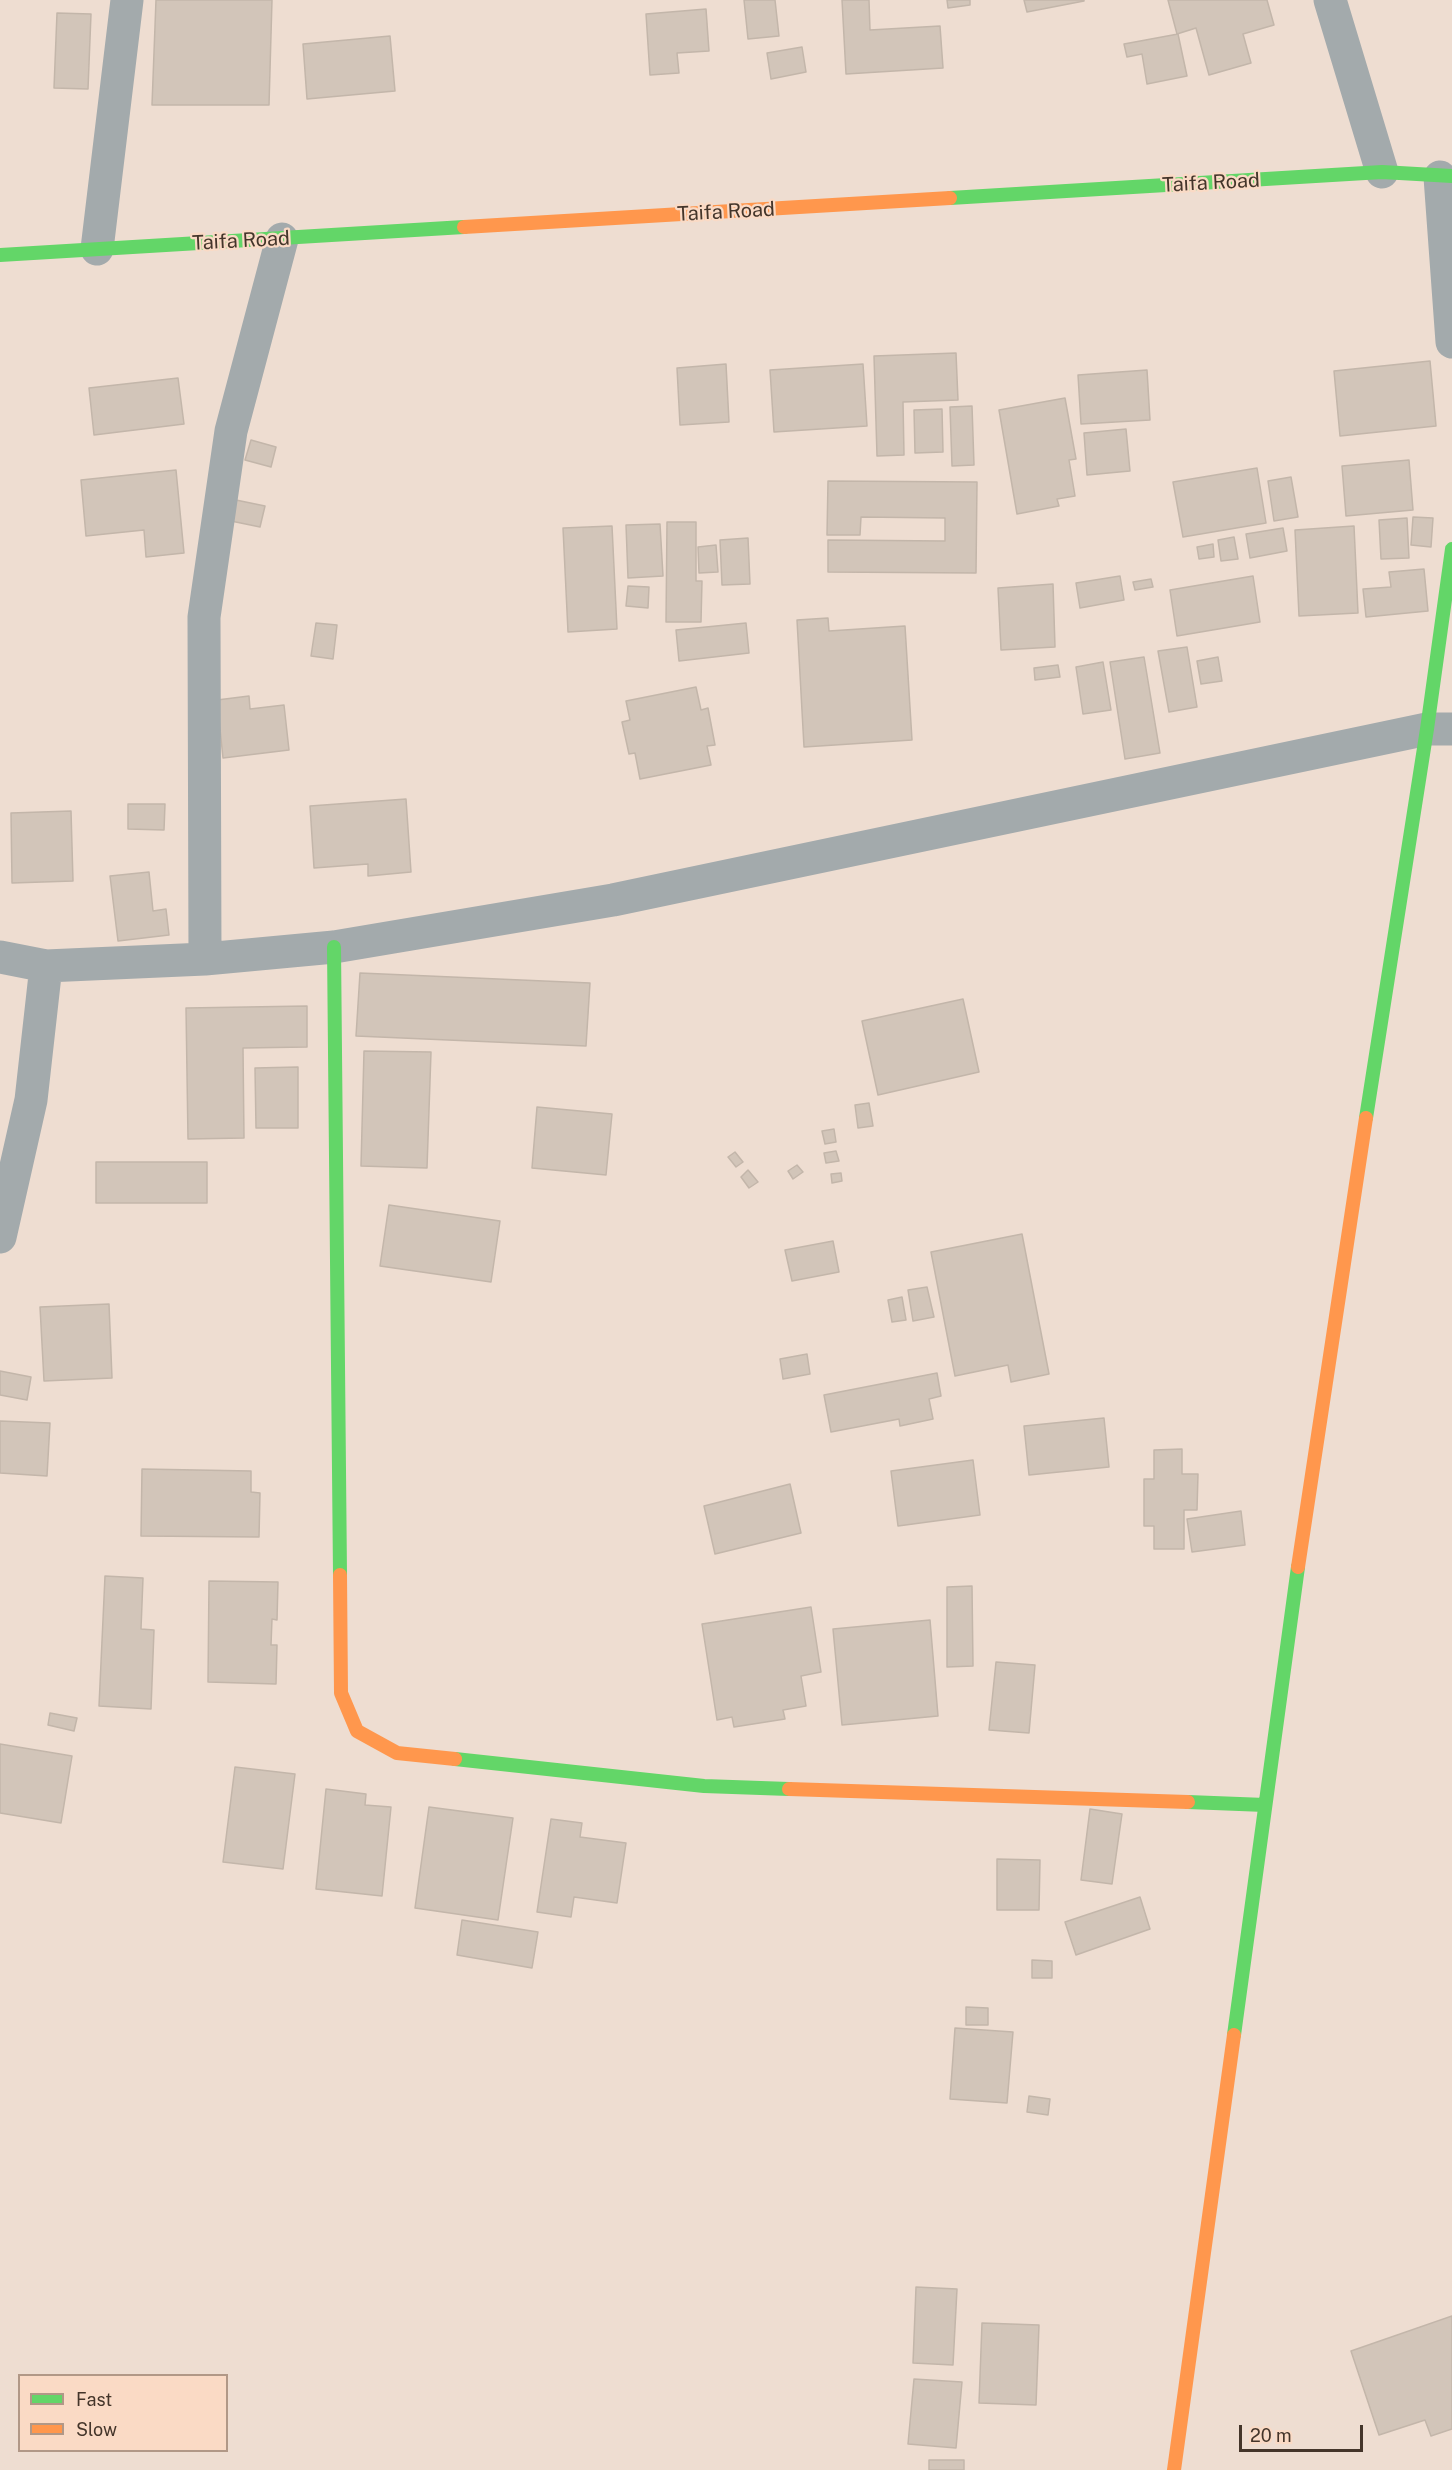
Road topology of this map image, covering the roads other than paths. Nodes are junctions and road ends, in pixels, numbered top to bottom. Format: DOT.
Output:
graph roads {
  1 [pos="128,0"];
  2 [pos="1330,0"];
  3 [pos="1382,172"];
  4 [pos="1446,176"];
  5 [pos="282,238"];
  6 [pos="97,249"];
  7 [pos="0,255"];
  8 [pos="1452,342"];
  9 [pos="1452,549"];
  10 [pos="1439,729"];
  11 [pos="334,946"];
  12 [pos="0,957"];
  13 [pos="205,959"];
  14 [pos="46,966"];
  15 [pos="0,1238"];
  16 [pos="1265,1805"];
  17 [pos="1174,2470"];
  1 -- 6 [label="street"];
  2 -- 3 [label="street"];
  3 -- 4 [label="main road, Taifa Road"];
  3 -- 5 [label="main road, Taifa Road"];
  4 -- 8 [label="street"];
  5 -- 6 [label="main road, Taifa Road"];
  5 -- 13 [label="street"];
  6 -- 7 [label="main road, Taifa Road"];
  9 -- 10 [label="main road"];
  10 -- 11 [label="street"];
  10 -- 16 [label="main road"];
  11 -- 13 [label="street"];
  11 -- 16 [label="main road"];
  12 -- 14 [label="street"];
  13 -- 14 [label="street"];
  14 -- 15 [label="street"];
  16 -- 17 [label="main road"];
}
